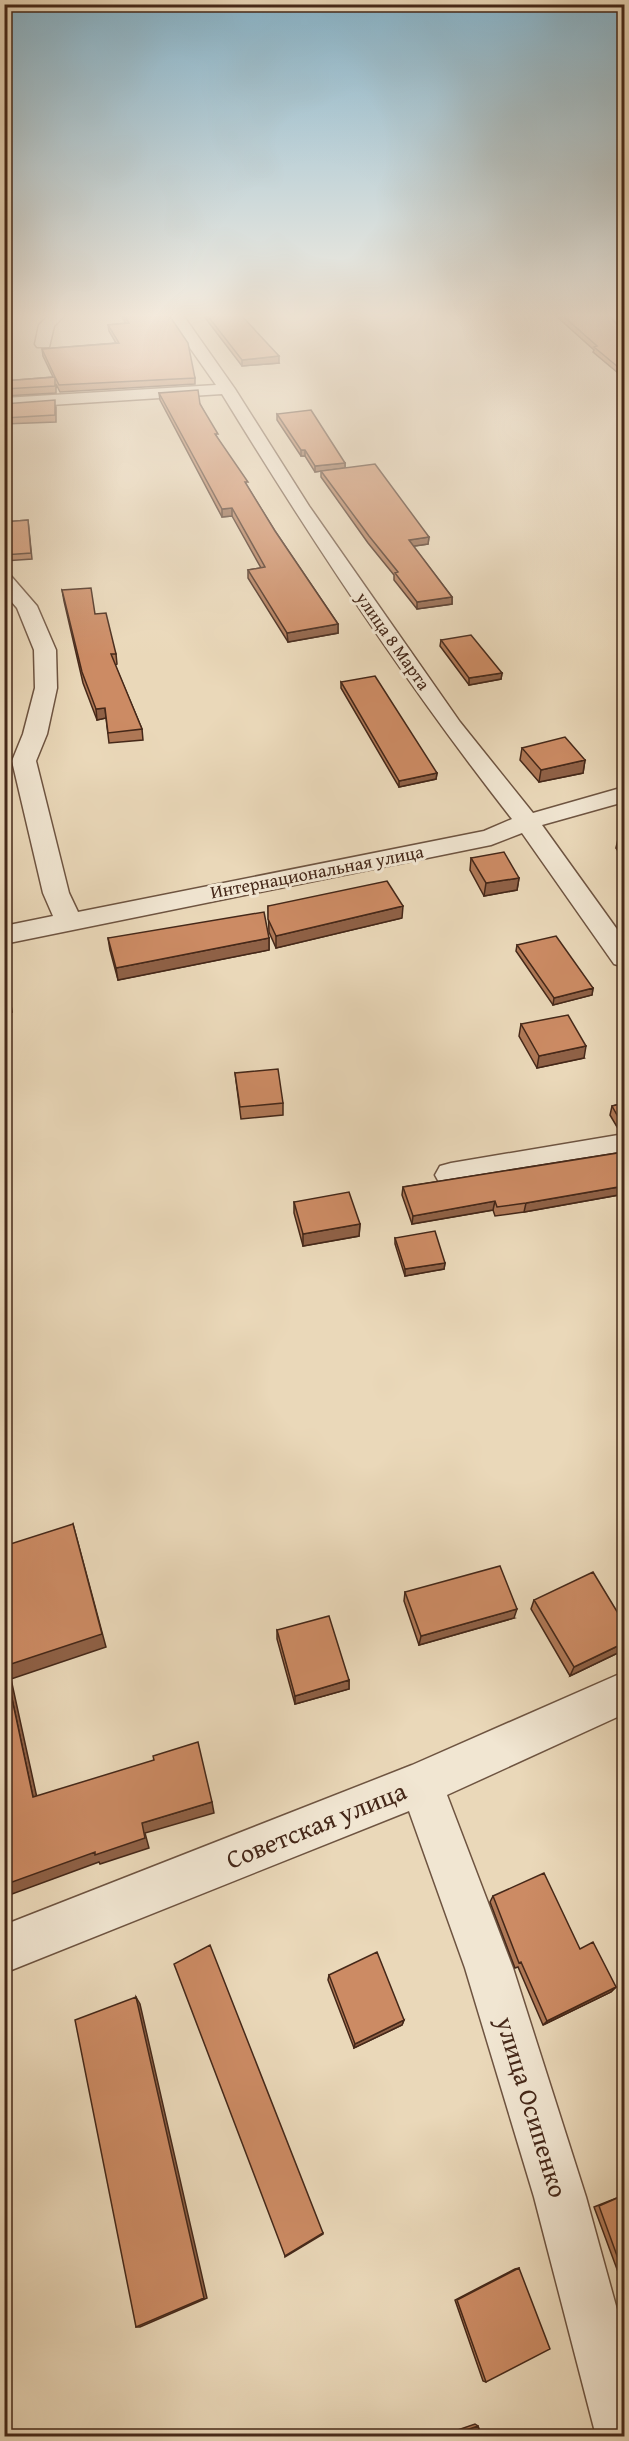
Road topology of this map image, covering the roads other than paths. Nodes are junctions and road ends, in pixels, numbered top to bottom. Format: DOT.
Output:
graph roads {
  1 [pos="252,429"];
  2 [pos="4,580"];
  3 [pos="624,794"];
  4 [pos="527,822"];
  5 [pos="69,922"];
  6 [pos="4,935"];
  7 [pos="624,958"];
  8 [pos="624,1146"];
  9 [pos="451,1175"];
  10 [pos="624,1694"];
  11 [pos="421,1784"];
  12 [pos="4,1949"];
  13 [pos="624,2436"];
  1 -- 4 [label="street, улица 8 Марта"];
  2 -- 5 [label="street"];
  3 -- 4 [label="street, Интернациональная улица"];
  4 -- 5 [label="street, Интернациональная улица"];
  4 -- 7 [label="street, улица 8 Марта"];
  5 -- 6 [label="street, Интернациональная улица"];
  8 -- 9 [label="street"];
  10 -- 11 [label="street, Советская улица"];
  11 -- 12 [label="street, Советская улица"];
  11 -- 13 [label="street, улица Осипенко"];
}
